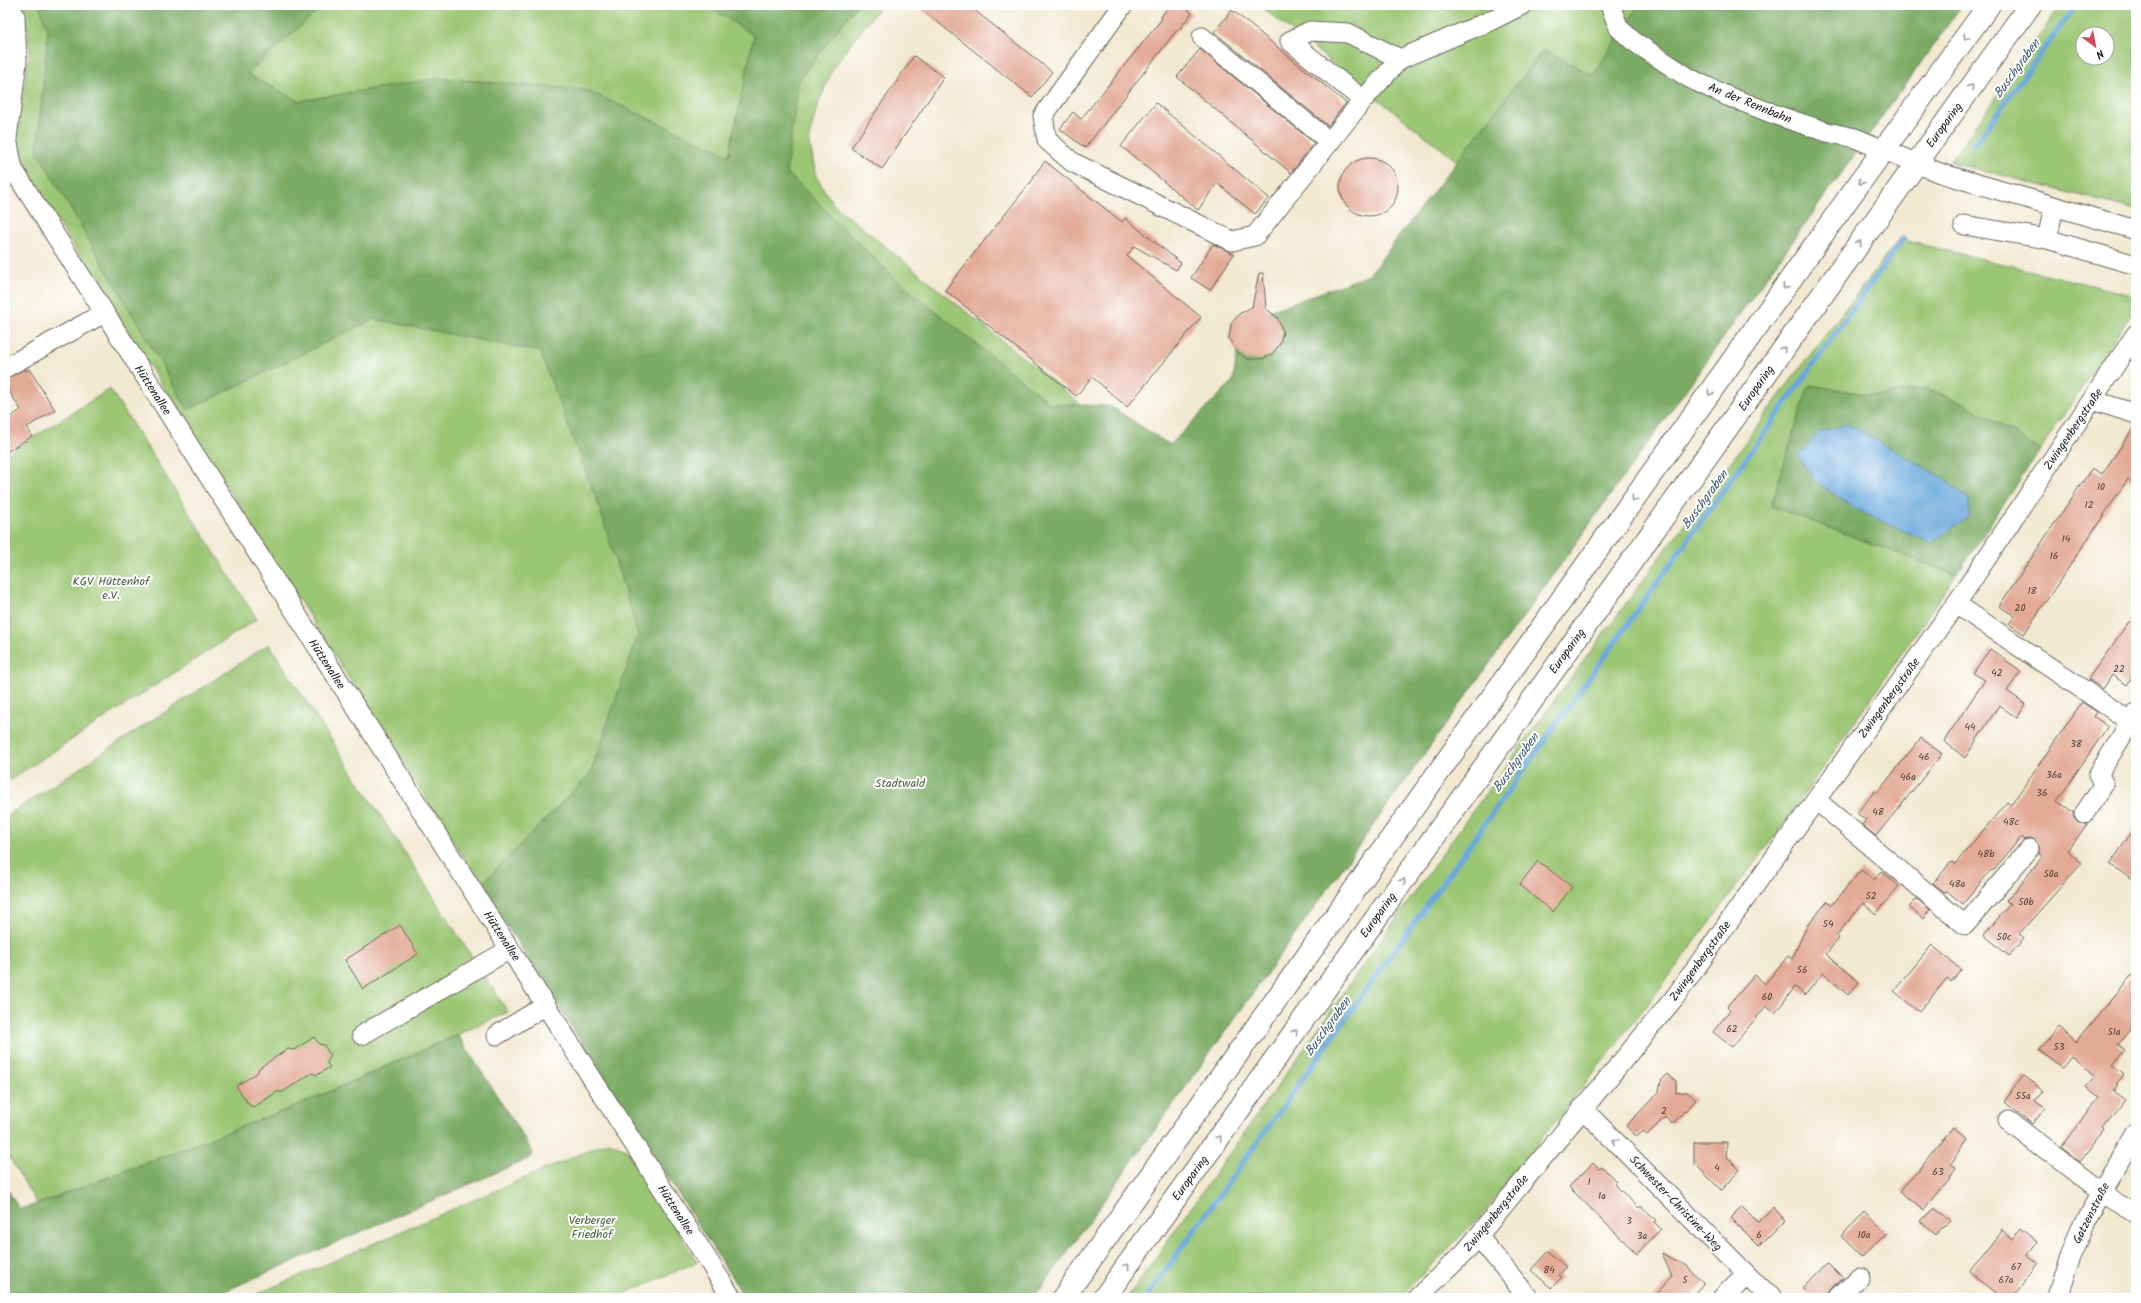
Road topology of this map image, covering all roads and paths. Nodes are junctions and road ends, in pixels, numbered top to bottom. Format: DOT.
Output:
graph roads {
  1 [pos="9,5"];
  2 [pos="1123,5"];
  3 [pos="1522,5"];
  4 [pos="1989,5"];
  5 [pos="2030,5"];
  6 [pos="1608,6"];
  7 [pos="1202,37"];
  8 [pos="1400,59"];
  9 [pos="1363,100"];
  10 [pos="1330,142"];
  11 [pos="1885,151"];
  12 [pos="1916,164"];
  13 [pos="2054,207"];
  14 [pos="1964,225"];
  15 [pos="2136,230"];
  16 [pos="2047,239"];
  17 [pos="2136,265"];
  18 [pos="104,313"];
  19 [pos="2136,334"];
  20 [pos="5,368"];
  21 [pos="2092,400"];
  22 [pos="2136,414"];
  23 [pos="1956,604"];
  24 [pos="2133,717"];
  25 [pos="1816,800"];
  26 [pos="2084,814"];
  27 [pos="2030,849"];
  28 [pos="510,949"];
  29 [pos="546,1005"];
  30 [pos="362,1034"];
  31 [pos="497,1035"];
  32 [pos="1582,1108"];
  33 [pos="2008,1120"];
  34 [pos="2136,1133"];
  35 [pos="2101,1192"];
  36 [pos="2136,1213"];
  37 [pos="1478,1236"];
  38 [pos="1746,1275"];
  39 [pos="1860,1277"];
  40 [pos="1425,1295"];
  41 [pos="732,1298"];
  42 [pos="1063,1298"];
  43 [pos="1104,1298"];
  44 [pos="1529,1298"];
  45 [pos="1723,1298"];
  46 [pos="1770,1298"];
  47 [pos="1839,1298"];
  48 [pos="2057,1298"];
  1 -- 18 [label="street, Hüttenallee"];
  2 -- 10 [label="street"];
  3 -- 8 [label="street"];
  4 -- 11 [label="main road, one-way"];
  12 -- 5 [label="main road, Europaring, one-way"];
  6 -- 11 [label="street, An der Rennbahn"];
  7 -- 10 [label="street"];
  8 -- 9 [label="street"];
  8 -- 9 [label="street"];
  9 -- 10 [label="street"];
  11 -- 12 [label="street, An der Rennbahn"];
  11 -- 42 [label="main road, one-way"];
  12 -- 13 [label="street"];
  43 -- 12 [label="main road, Europaring, one-way"];
  13 -- 15 [label="street"];
  13 -- 16 [label="street"];
  14 -- 16 [label="street"];
  16 -- 17 [label="street"];
  18 -- 20 [label="street"];
  18 -- 28 [label="street, Hüttenallee"];
  19 -- 21 [label="street, Zwingenbergstraße"];
  21 -- 22 [label="street"];
  21 -- 23 [label="street, Zwingenbergstraße"];
  23 -- 24 [label="street"];
  23 -- 25 [label="street, Zwingenbergstraße"];
  24 -- 26 [label="street"];
  25 -- 27 [label="street"];
  25 -- 32 [label="street, Zwingenbergstraße"];
  28 -- 29 [label="street, Hüttenallee"];
  28 -- 30 [label="street"];
  29 -- 31 [label="street"];
  29 -- 41 [label="street, Hüttenallee"];
  32 -- 37 [label="street, Zwingenbergstraße"];
  38 -- 32 [label="street, Schwester-Christine-Weg, one-way"];
  33 -- 35 [label="street"];
  34 -- 35 [label="street, Gatzenstraße"];
  35 -- 36 [label="street"];
  35 -- 48 [label="street, Gatzenstraße"];
  37 -- 40 [label="street, Zwingenbergstraße"];
  37 -- 44 [label="street"];
  38 -- 45 [label="street"];
  38 -- 46 [label="street, Schwester-Christine-Weg"];
  39 -- 47 [label="street"];
}
